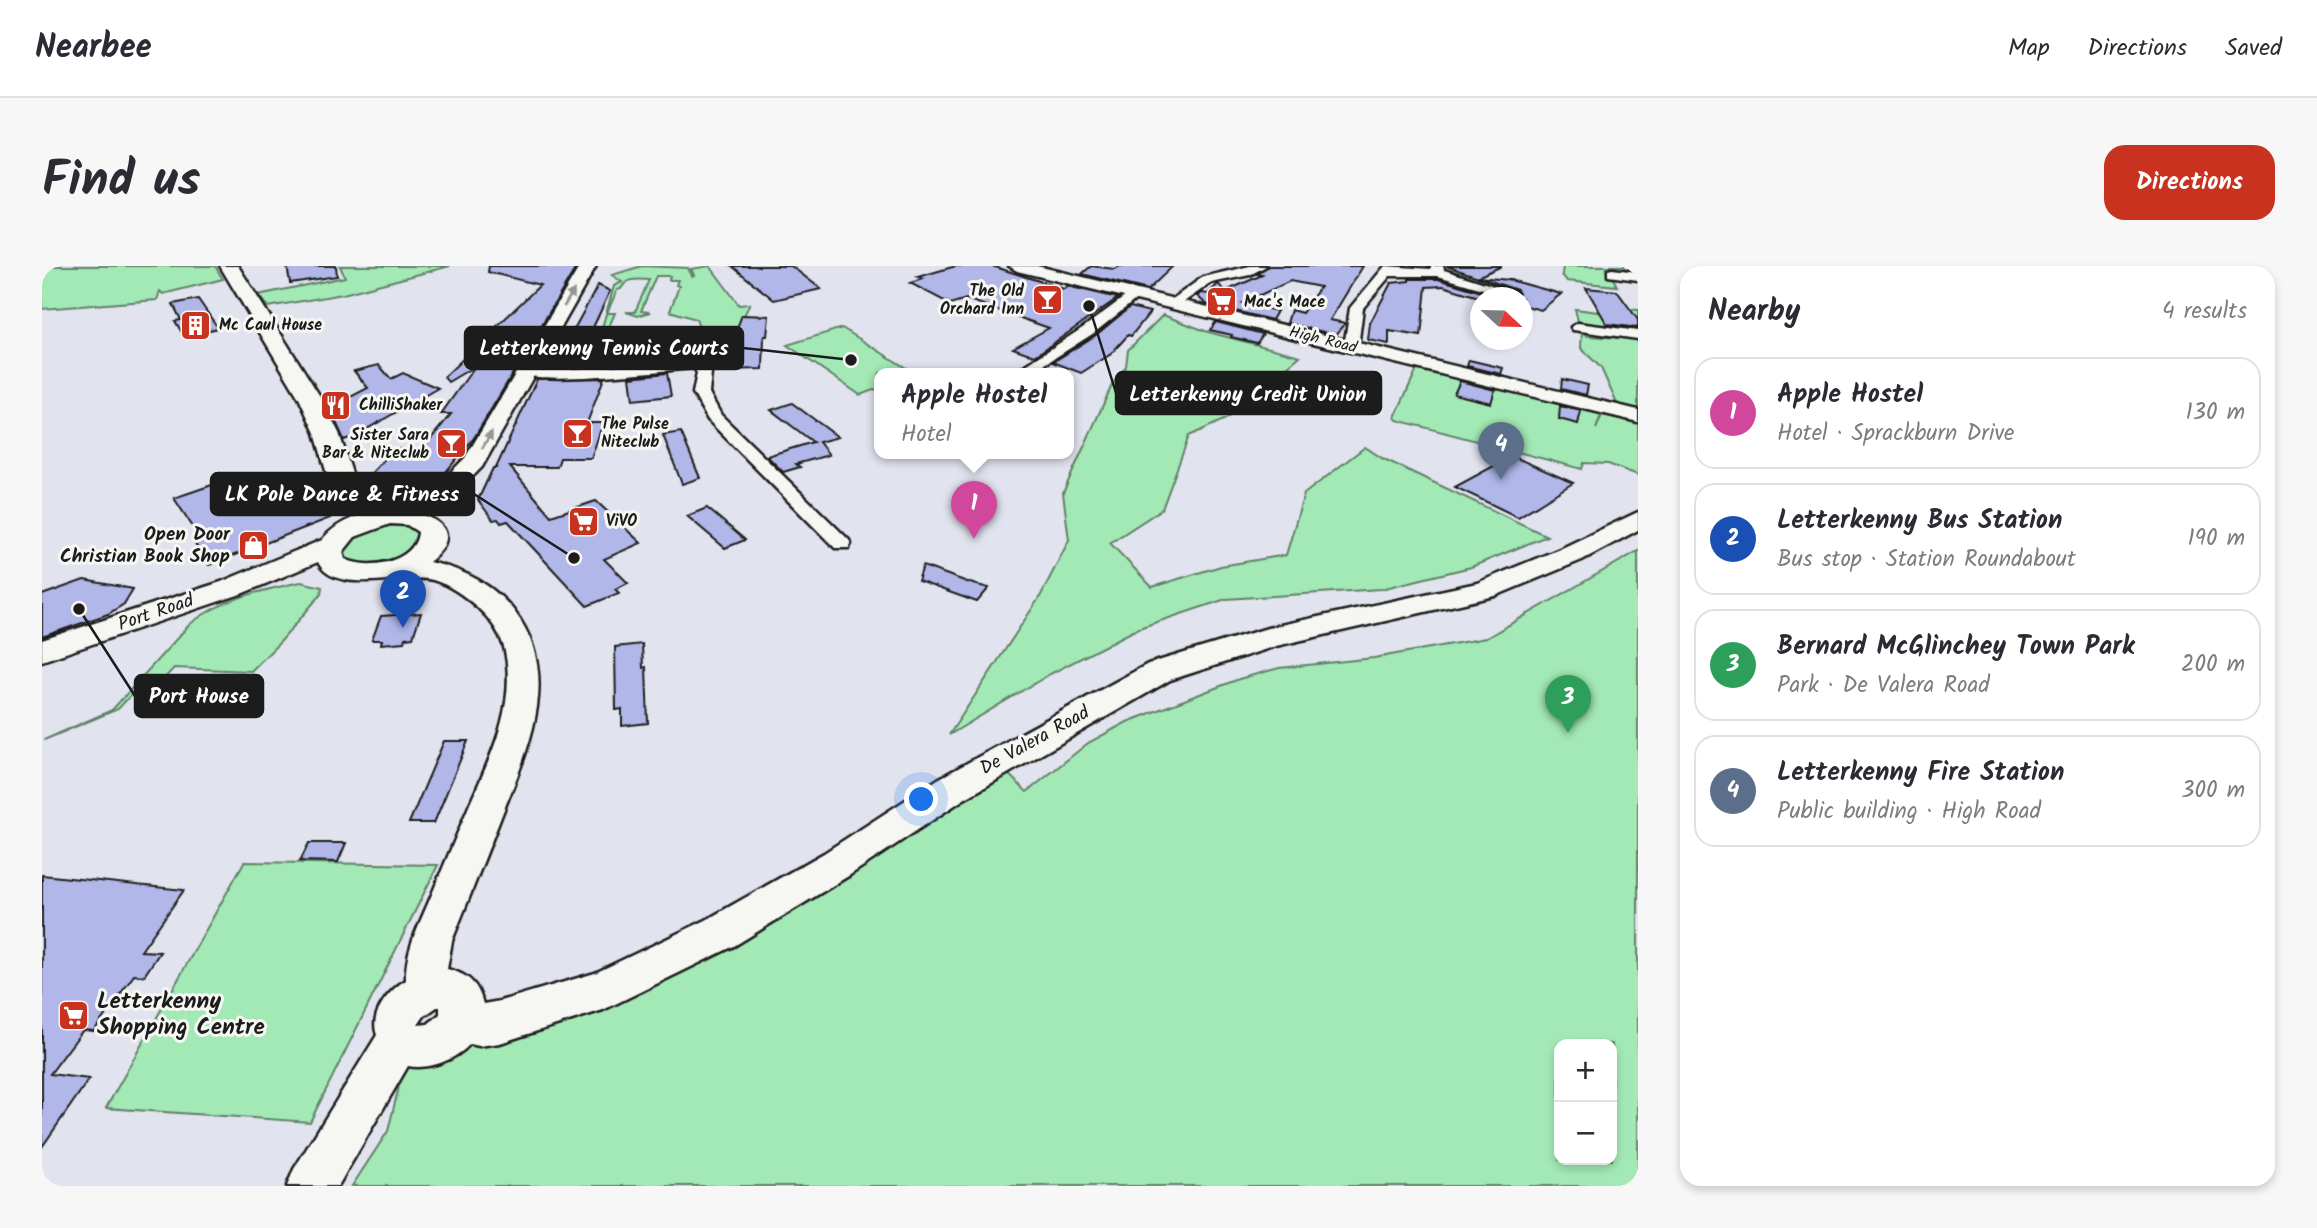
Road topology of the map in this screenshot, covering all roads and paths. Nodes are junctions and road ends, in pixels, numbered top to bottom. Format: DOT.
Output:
graph roads {
  1 [pos="229,266"];
  2 [pos="588,266"];
  3 [pos="1017,266"];
  4 [pos="1260,266"];
  5 [pos="1390,269"];
  6 [pos="1438,269"];
  7 [pos="1219,271"];
  8 [pos="1612,273"];
  9 [pos="1638,276"];
  10 [pos="1492,287"];
  11 [pos="1134,294"];
  12 [pos="1173,303"];
  13 [pos="1578,327"];
  14 [pos="1638,335"];
  15 [pos="1351,347"];
  16 [pos="1029,368"];
  17 [pos="526,372"];
  18 [pos="1635,414"];
  19 [pos="346,495"];
  20 [pos="389,517"];
  21 [pos="1638,520"];
  22 [pos="430,544"];
  23 [pos="842,544"];
  24 [pos="336,550"];
  25 [pos="395,569"];
  26 [pos="469,586"];
  27 [pos="42,651"];
  28 [pos="426,989"];
  29 [pos="460,1021"];
  30 [pos="400,1038"];
  31 [pos="311,1186"];
  1 -- 19 [label="main road"];
  17 -- 2 [label="street, one-way"];
  3 -- 11 [label="street, High Road"];
  4 -- 7 [label="street"];
  5 -- 6 [label="street"];
  5 -- 15 [label="street"];
  6 -- 10 [label="street"];
  7 -- 12 [label="street"];
  8 -- 9 [label="street"];
  11 -- 12 [label="street, High Road"];
  11 -- 16 [label="street"];
  12 -- 15 [label="street, High Road"];
  13 -- 14 [label="street"];
  15 -- 18 [label="street, High Road"];
  20 -- 17 [label="street, one-way"];
  17 -- 23 [label="street"];
  19 -- 20 [label="main road"];
  19 -- 24 [label="main road"];
  20 -- 22 [label="main road"];
  20 -- 24 [label="main road"];
  21 -- 29 [label="main road, De Valera Road"];
  22 -- 25 [label="main road"];
  22 -- 26 [label="main road"];
  24 -- 25 [label="main road"];
  24 -- 27 [label="main road, Port Road"];
  25 -- 26 [label="main road"];
  26 -- 28 [label="main road"];
  28 -- 29 [label="main road"];
  28 -- 30 [label="main road"];
  29 -- 30 [label="main road"];
  30 -- 31 [label="main road"];
}
